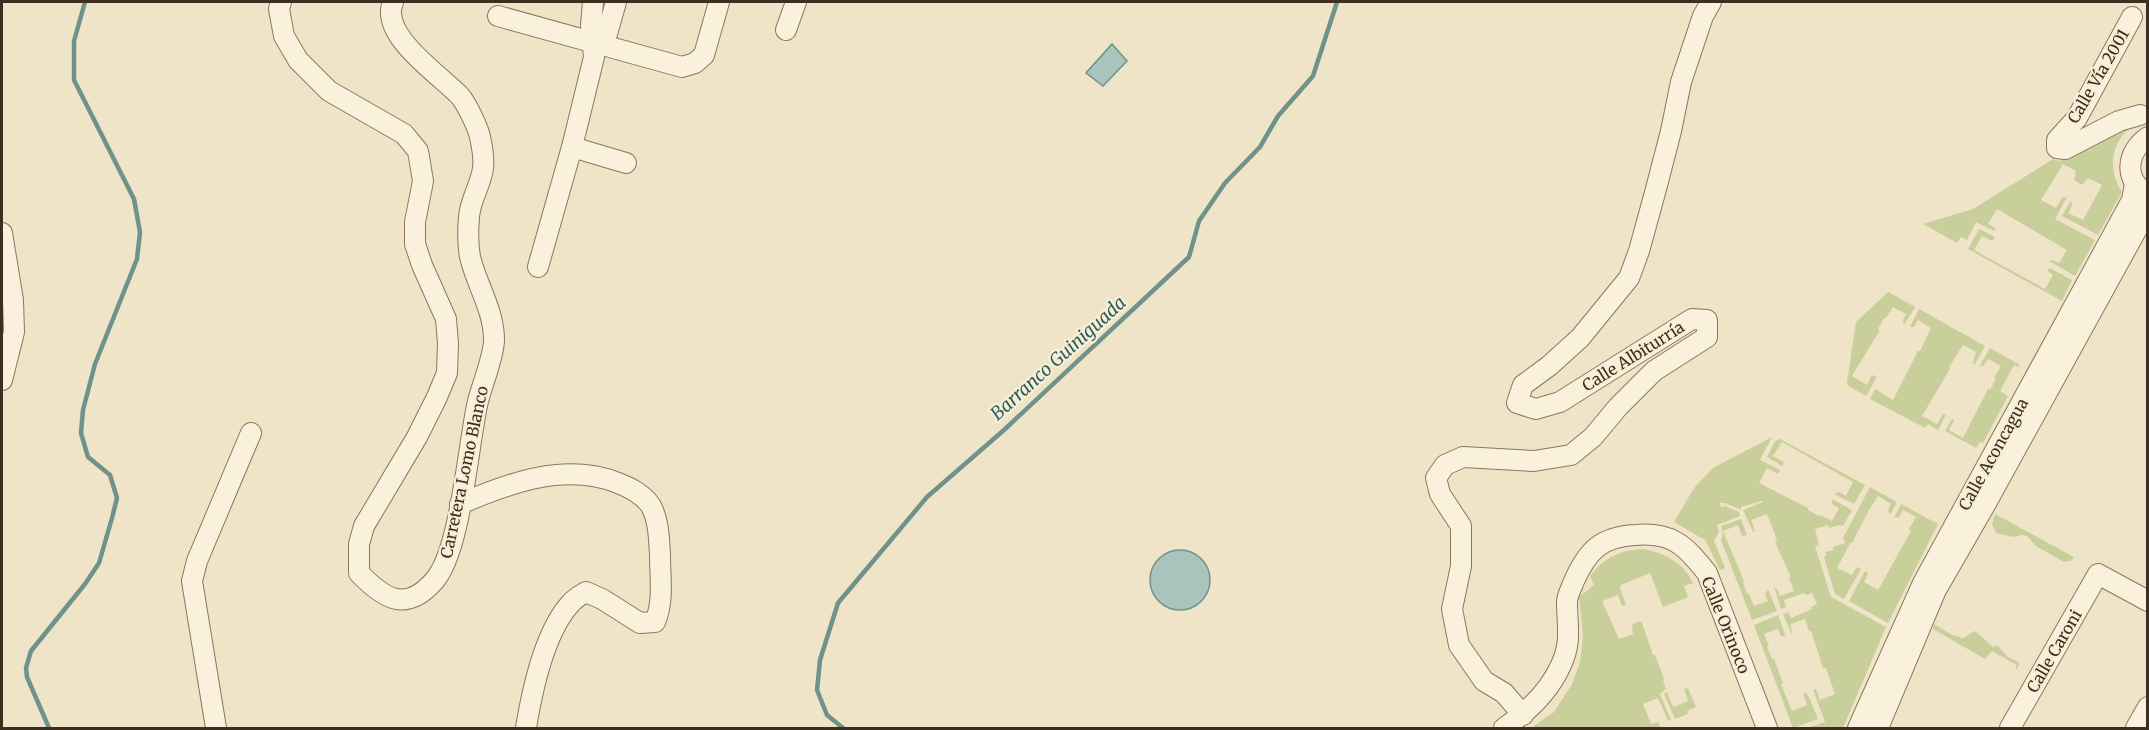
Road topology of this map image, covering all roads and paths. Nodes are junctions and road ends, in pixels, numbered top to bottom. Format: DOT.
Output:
graph roads {
  1 [pos="280,2"];
  2 [pos="393,2"];
  3 [pos="593,2"];
  4 [pos="616,2"];
  5 [pos="719,2"];
  6 [pos="796,2"];
  7 [pos="1711,2"];
  8 [pos="498,16"];
  9 [pos="2132,17"];
  10 [pos="786,30"];
  11 [pos="593,42"];
  12 [pos="2144,107"];
  13 [pos="2147,137"];
  14 [pos="572,147"];
  15 [pos="626,164"];
  16 [pos="2141,189"];
  17 [pos="2148,208"];
  18 [pos="2,233"];
  19 [pos="2,259"];
  20 [pos="538,267"];
  21 [pos="2,305"];
  22 [pos="2,380"];
  23 [pos="251,433"];
  24 [pos="460,504"];
  25 [pos="2148,601"];
  26 [pos="2148,707"];
  27 [pos="1523,715"];
  28 [pos="216,729"];
  29 [pos="526,729"];
  30 [pos="1504,729"];
  31 [pos="1767,729"];
  32 [pos="1858,729"];
  33 [pos="1878,729"];
  34 [pos="2010,729"];
  35 [pos="2136,729"];
  1 -- 24 [label="street, Carretera Lomo Blanco"];
  2 -- 24 [label="street, Carretera Lomo Blanco"];
  3 -- 11 [label="street"];
  4 -- 11 [label="street"];
  5 -- 11 [label="street"];
  6 -- 10 [label="street"];
  7 -- 27 [label="street, Calle Albiturría"];
  8 -- 11 [label="street"];
  9 -- 12 [label="street, Calle Vía 2001"];
  11 -- 14 [label="street"];
  12 -- 13 [label="street"];
  13 -- 16 [label="street"];
  14 -- 15 [label="street"];
  14 -- 20 [label="street"];
  16 -- 32 [label="street, Calle Aconcagua"];
  17 -- 33 [label="street, Calle Aconcagua"];
  18 -- 22 [label="street"];
  19 -- 21 [label="street"];
  23 -- 28 [label="street"];
  24 -- 29 [label="street"];
  25 -- 34 [label="street, Calle Caroni"];
  26 -- 35 [label="street"];
  27 -- 30 [label="street, Calle Orinoco"];
  27 -- 31 [label="street, Calle Orinoco"];
}
